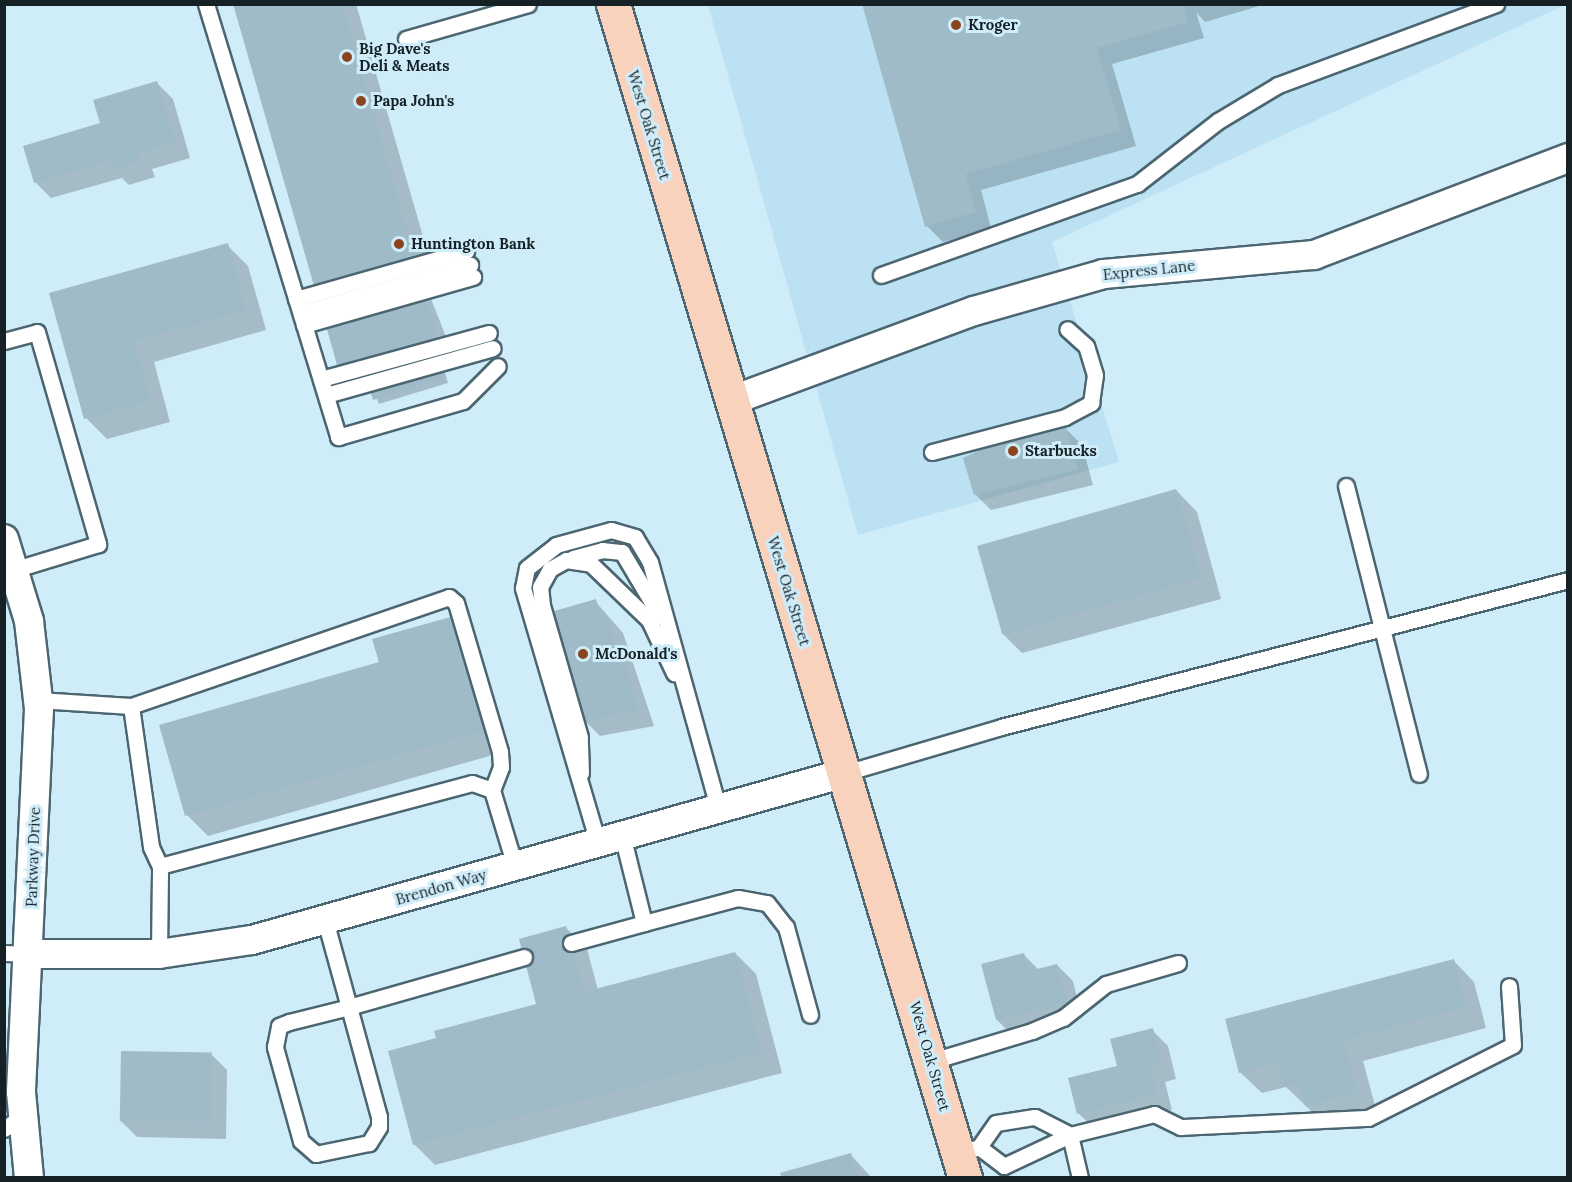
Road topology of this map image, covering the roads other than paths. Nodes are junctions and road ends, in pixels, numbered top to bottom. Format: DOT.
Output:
graph roads {
  1 [pos="206,4"];
  2 [pos="528,4"];
  3 [pos="613,4"];
  4 [pos="1496,4"];
  5 [pos="1462,10"];
  6 [pos="406,39"];
  7 [pos="1568,158"];
  8 [pos="881,275"];
  9 [pos="300,312"];
  10 [pos="1067,329"];
  11 [pos="4,341"];
  12 [pos="498,366"];
  13 [pos="321,379"];
  14 [pos="326,395"];
  15 [pos="733,400"];
  16 [pos="932,452"];
  17 [pos="1346,486"];
  18 [pos="4,539"];
  19 [pos="566,560"];
  20 [pos="13,570"];
  21 [pos="1568,580"];
  22 [pos="668,628"];
  23 [pos="1381,630"];
  24 [pos="686,694"];
  25 [pos="38,699"];
  26 [pos="130,706"];
  27 [pos="845,773"];
  28 [pos="1419,774"];
  29 [pos="581,779"];
  30 [pos="492,790"];
  31 [pos="719,811"];
  32 [pos="610,839"];
  33 [pos="160,866"];
  34 [pos="515,866"];
  35 [pos="325,920"];
  36 [pos="644,923"];
  37 [pos="571,943"];
  38 [pos="17,954"];
  39 [pos="159,954"];
  40 [pos="524,957"];
  41 [pos="1178,963"];
  42 [pos="1509,986"];
  43 [pos="349,1006"];
  44 [pos="810,1015"];
  45 [pos="932,1061"];
  46 [pos="13,1122"];
  47 [pos="1070,1135"];
  48 [pos="968,1160"];
  49 [pos="29,1178"];
  50 [pos="1080,1178"];
  1 -- 9 [label="lane"];
  2 -- 6 [label="lane"];
  3 -- 15 [label="main road, West Oak Street"];
  4 -- 5 [label="lane"];
  5 -- 8 [label="lane"];
  7 -- 15 [label="street, Express Lane"];
  9 -- 9 [label="lane"];
  9 -- 13 [label="lane"];
  10 -- 16 [label="lane"];
  11 -- 20 [label="lane"];
  12 -- 14 [label="lane"];
  13 -- 14 [label="lane"];
  13 -- 14 [label="lane"];
  15 -- 27 [label="main road, West Oak Street"];
  17 -- 23 [label="lane"];
  18 -- 20 [label="street, Parkway Drive"];
  19 -- 22 [label="lane"];
  19 -- 24 [label="lane"];
  19 -- 29 [label="lane"];
  20 -- 25 [label="street, Parkway Drive"];
  21 -- 23 [label="lane"];
  22 -- 24 [label="lane"];
  22 -- 29 [label="lane"];
  23 -- 27 [label="lane"];
  23 -- 28 [label="lane"];
  24 -- 31 [label="lane"];
  25 -- 26 [label="lane"];
  25 -- 38 [label="street, Parkway Drive"];
  26 -- 30 [label="lane"];
  26 -- 33 [label="lane"];
  27 -- 31 [label="street, Brendon Way"];
  27 -- 45 [label="main road, West Oak Street"];
  29 -- 32 [label="lane"];
  30 -- 33 [label="lane"];
  30 -- 34 [label="lane"];
  31 -- 32 [label="street, Brendon Way"];
  32 -- 34 [label="street, Brendon Way"];
  32 -- 36 [label="lane"];
  33 -- 39 [label="lane"];
  34 -- 35 [label="street, Brendon Way"];
  35 -- 39 [label="street, Brendon Way"];
  35 -- 43 [label="lane"];
  36 -- 37 [label="lane"];
  36 -- 44 [label="lane"];
  38 -- 39 [label="street, Brendon Way"];
  38 -- 46 [label="street, Parkway Drive"];
  40 -- 43 [label="lane"];
  41 -- 45 [label="lane"];
  42 -- 47 [label="lane"];
  43 -- 43 [label="lane"];
  45 -- 48 [label="main road, West Oak Street"];
  46 -- 49 [label="street, Parkway Drive"];
  47 -- 48 [label="lane"];
  47 -- 48 [label="lane"];
  47 -- 50 [label="lane"];
}
